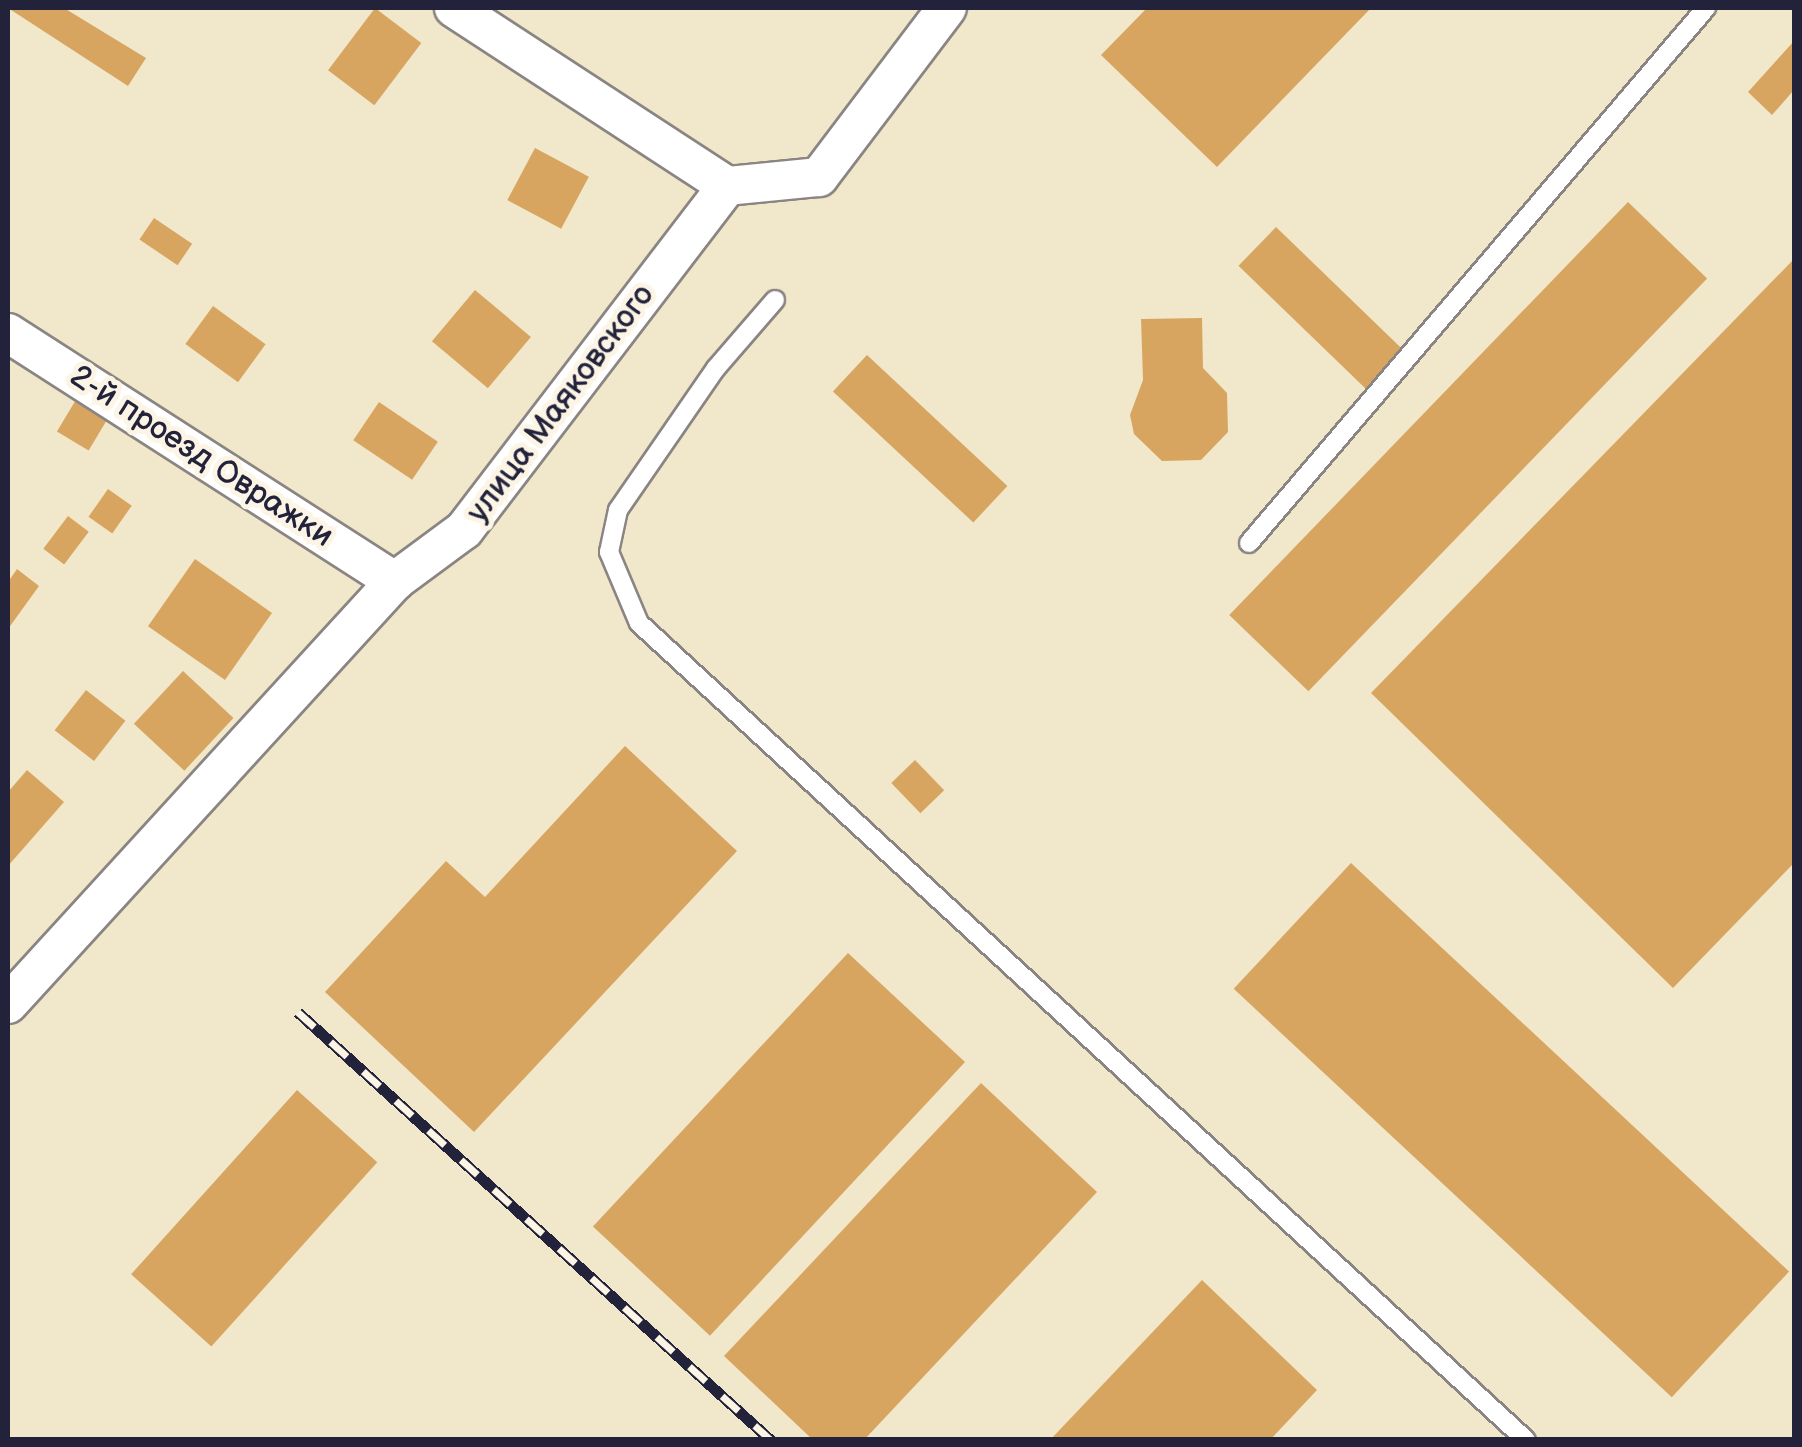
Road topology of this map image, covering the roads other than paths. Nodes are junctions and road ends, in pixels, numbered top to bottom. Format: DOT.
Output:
graph roads {
  1 [pos="454,8"];
  2 [pos="947,8"];
  3 [pos="1706,8"];
  4 [pos="728,186"];
  5 [pos="776,300"];
  6 [pos="8,333"];
  7 [pos="1249,543"];
  8 [pos="395,581"];
  9 [pos="8,1004"];
  10 [pos="1526,1440"];
  1 -- 4 [label="street"];
  2 -- 4 [label="street"];
  3 -- 7 [label="lane"];
  4 -- 8 [label="street, улица Маяковского"];
  5 -- 10 [label="lane"];
  6 -- 8 [label="street, 2-й проезд Овражки"];
  8 -- 9 [label="street, улица Маяковского"];
}
